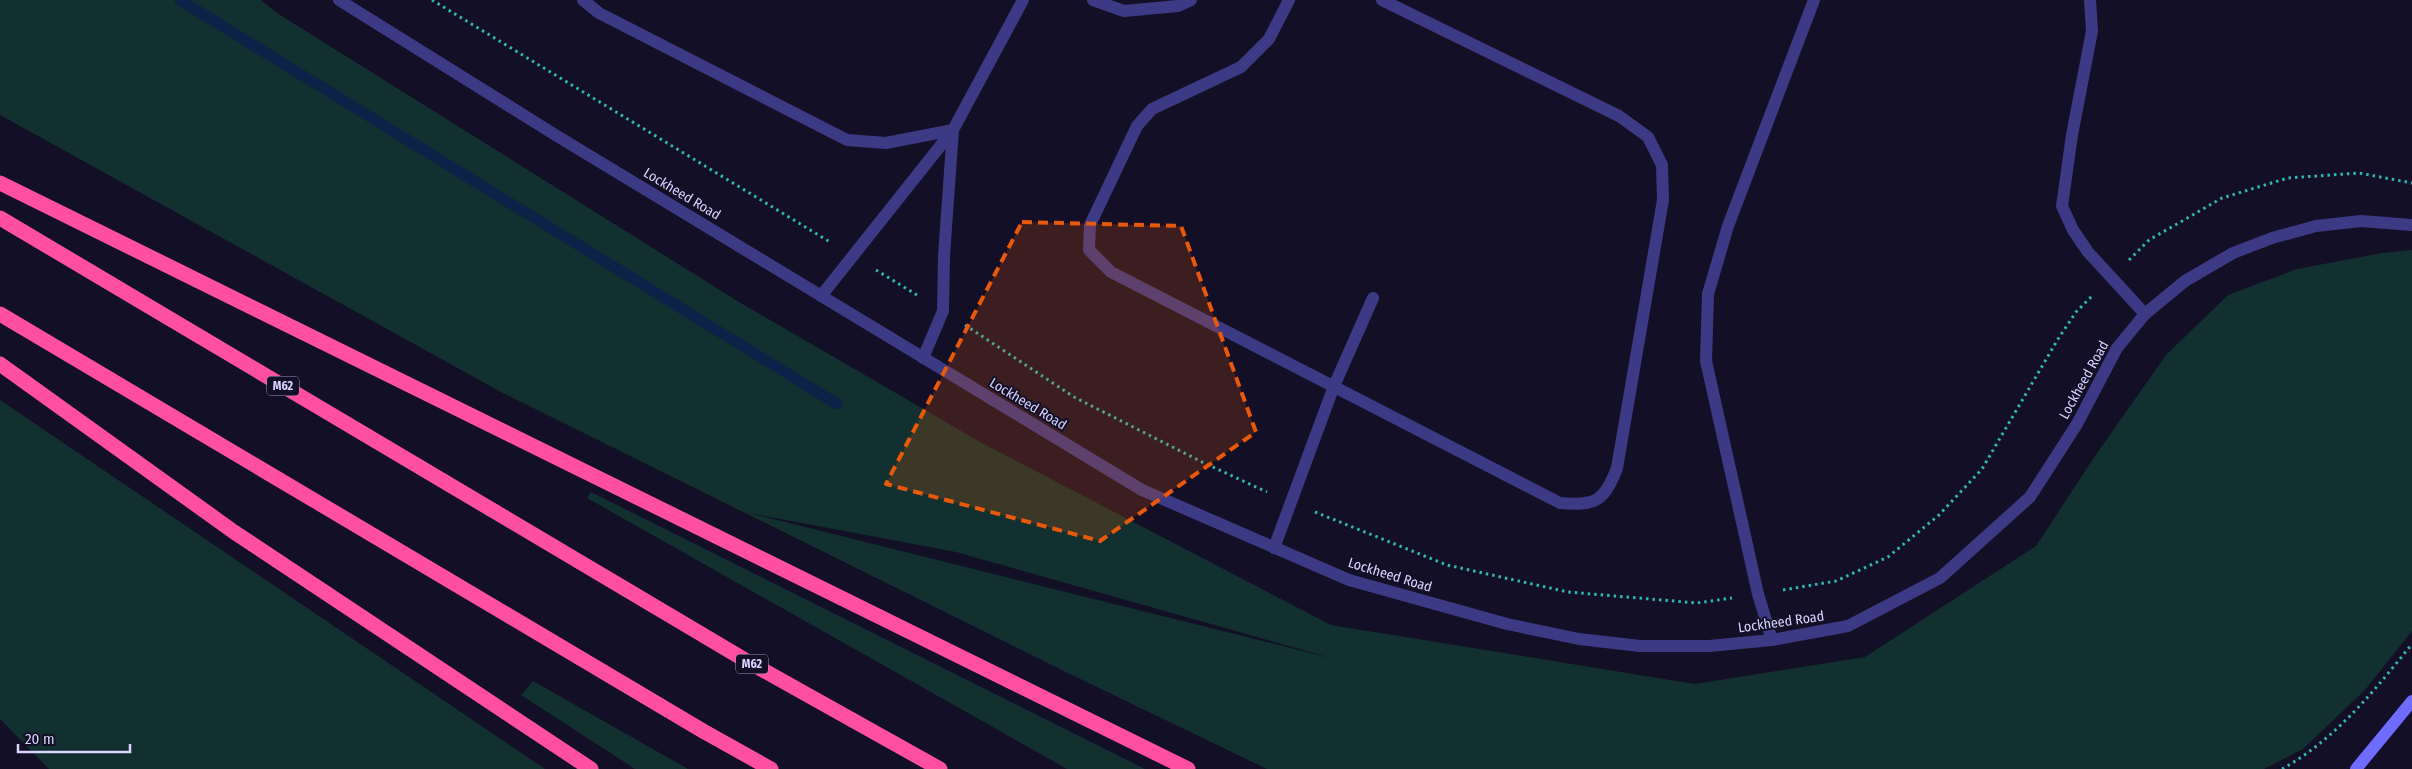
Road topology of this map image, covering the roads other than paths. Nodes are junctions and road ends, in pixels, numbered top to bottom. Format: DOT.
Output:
graph roads {
  1 [pos="339,0"];
  2 [pos="583,0"];
  3 [pos="1023,0"];
  4 [pos="1093,0"];
  5 [pos="1191,0"];
  6 [pos="1289,0"];
  7 [pos="1382,0"];
  8 [pos="1814,0"];
  9 [pos="2090,0"];
  10 [pos="953,130"];
  11 [pos="0,182"];
  12 [pos="0,218"];
  13 [pos="2412,225"];
  14 [pos="821,296"];
  15 [pos="1373,298"];
  16 [pos="0,314"];
  17 [pos="2145,314"];
  18 [pos="923,358"];
  19 [pos="0,364"];
  20 [pos="1334,386"];
  21 [pos="1274,548"];
  22 [pos="1772,640"];
  23 [pos="2412,701"];
  24 [pos="591,769"];
  25 [pos="771,769"];
  26 [pos="940,769"];
  27 [pos="1188,769"];
  28 [pos="2356,769"];
  1 -- 14 [label="street, Lockheed Road"];
  2 -- 10 [label="street"];
  3 -- 10 [label="street"];
  4 -- 5 [label="street"];
  6 -- 20 [label="street"];
  7 -- 20 [label="street"];
  8 -- 22 [label="street"];
  9 -- 17 [label="street"];
  10 -- 14 [label="street"];
  10 -- 18 [label="street"];
  11 -- 27 [label="highway"];
  12 -- 26 [label="highway, M62"];
  13 -- 17 [label="street, Lockheed Road"];
  14 -- 18 [label="street, Lockheed Road"];
  15 -- 20 [label="street"];
  16 -- 25 [label="highway"];
  17 -- 22 [label="street, Lockheed Road"];
  18 -- 21 [label="street, Lockheed Road"];
  19 -- 24 [label="highway"];
  20 -- 21 [label="street"];
  21 -- 22 [label="street, Lockheed Road"];
  23 -- 28 [label="street"];
}
